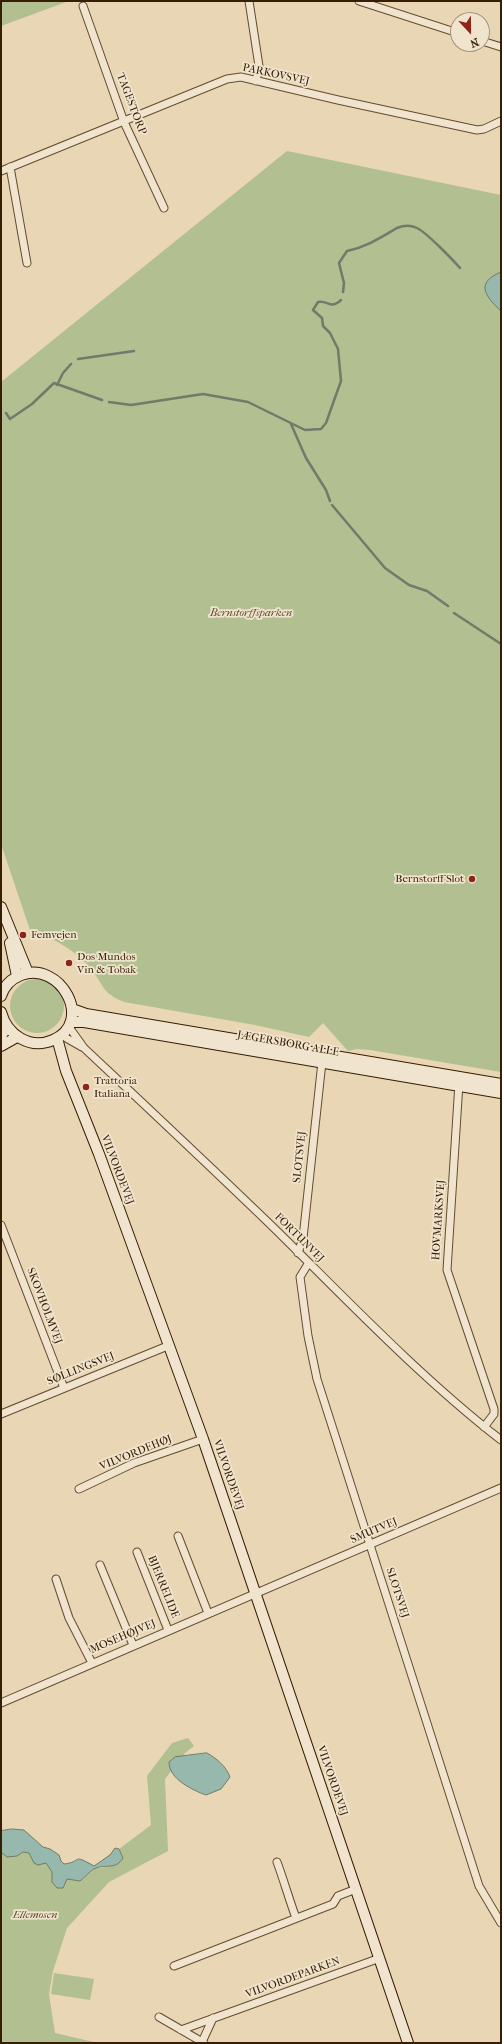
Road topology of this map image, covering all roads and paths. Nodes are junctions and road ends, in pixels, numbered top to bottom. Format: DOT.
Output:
graph roads {
  1 [pos="249,1"];
  2 [pos="359,1"];
  3 [pos="83,6"];
  4 [pos="450,30"];
  5 [pos="490,44"];
  6 [pos="501,47"];
  7 [pos="256,81"];
  8 [pos="501,121"];
  9 [pos="124,122"];
  10 [pos="10,167"];
  11 [pos="1,171"];
  12 [pos="164,208"];
  13 [pos="27,263"];
  14 [pos="1,908"];
  15 [pos="28,973"];
  16 [pos="17,976"];
  17 [pos="1,996"];
  18 [pos="72,1009"];
  19 [pos="1,1012"];
  20 [pos="70,1024"];
  21 [pos="7,1027"];
  22 [pos="1,1036"];
  23 [pos="17,1037"];
  24 [pos="55,1038"];
  25 [pos="1,1046"];
  26 [pos="84,1048"];
  27 [pos="322,1062"];
  28 [pos="459,1081"];
  29 [pos="501,1084"];
  30 [pos="501,1093"];
  31 [pos="2,1230"];
  32 [pos="298,1253"];
  33 [pos="308,1264"];
  34 [pos="170,1344"];
  35 [pos="64,1388"];
  36 [pos="1,1414"];
  37 [pos="484,1427"];
  38 [pos="203,1439"];
  39 [pos="501,1440"];
  40 [pos="501,1488"];
  41 [pos="78,1489"];
  42 [pos="178,1536"];
  43 [pos="370,1544"];
  44 [pos="137,1552"];
  45 [pos="100,1564"];
  46 [pos="56,1579"];
  47 [pos="255,1592"];
  48 [pos="208,1612"];
  49 [pos="168,1630"];
  50 [pos="133,1645"];
  51 [pos="92,1663"];
  52 [pos="1,1703"];
  53 [pos="277,1862"];
  54 [pos="356,1889"];
  55 [pos="296,1918"];
  56 [pos="501,1923"];
  57 [pos="380,1958"];
  58 [pos="174,1966"];
  59 [pos="159,2017"];
  60 [pos="213,2018"];
  61 [pos="181,2030"];
  62 [pos="203,2042"];
  63 [pos="408,2043"];
  1 -- 7 [label="street"];
  2 -- 4 [label="street"];
  3 -- 9 [label="street, TAGESTORP"];
  5 -- 6 [label="street"];
  7 -- 8 [label="street, PARKOVSVEJ"];
  7 -- 9 [label="street, PARKOVSVEJ"];
  9 -- 10 [label="street, PARKOVSVEJ"];
  9 -- 12 [label="street, TAGESTORP"];
  10 -- 11 [label="street, PARKOVSVEJ"];
  10 -- 13 [label="street"];
  14 -- 15 [label="street"];
  14 -- 16 [label="street"];
  15 -- 16 [label="street"];
  15 -- 18 [label="street"];
  16 -- 17 [label="street"];
  18 -- 20 [label="street"];
  18 -- 28 [label="street, JÆGERSBORG ALLE"];
  19 -- 21 [label="street"];
  20 -- 24 [label="street"];
  20 -- 26 [label="street, FORTUNVEJ"];
  20 -- 27 [label="street, JÆGERSBORG ALLE"];
  21 -- 22 [label="street"];
  21 -- 23 [label="street"];
  23 -- 24 [label="street"];
  23 -- 25 [label="street"];
  24 -- 26 [label="street, FORTUNVEJ"];
  24 -- 34 [label="street, VILVORDEVEJ"];
  26 -- 32 [label="street, FORTUNVEJ"];
  27 -- 28 [label="street, JÆGERSBORG ALLE"];
  27 -- 32 [label="street, SLOTSVEJ"];
  28 -- 29 [label="street, JÆGERSBORG ALLE"];
  28 -- 30 [label="street, JÆGERSBORG ALLE"];
  28 -- 37 [label="street, HOVMARKSVEJ"];
  31 -- 35 [label="street, SKOVHOLMVEJ"];
  32 -- 33 [label="street, FORTUNVEJ"];
  33 -- 37 [label="street, FORTUNVEJ"];
  33 -- 43 [label="street, SLOTSVEJ"];
  34 -- 35 [label="street, SØLLINGSVEJ"];
  34 -- 38 [label="street, VILVORDEVEJ"];
  35 -- 36 [label="street, SØLLINGSVEJ"];
  37 -- 39 [label="street, FORTUNVEJ"];
  38 -- 41 [label="street, VILVORDEHØJ"];
  38 -- 47 [label="street, VILVORDEVEJ"];
  40 -- 43 [label="street, SMUTVEJ"];
  42 -- 48 [label="street"];
  43 -- 47 [label="street, SMUTVEJ"];
  43 -- 56 [label="street, SLOTSVEJ"];
  44 -- 49 [label="street, BJERRELIDE"];
  45 -- 50 [label="street"];
  46 -- 51 [label="street"];
  47 -- 48 [label="street, MOSEHØJVEJ"];
  47 -- 54 [label="street, VILVORDEVEJ"];
  48 -- 49 [label="street, MOSEHØJVEJ"];
  49 -- 50 [label="street, MOSEHØJVEJ"];
  50 -- 51 [label="street, MOSEHØJVEJ"];
  51 -- 52 [label="street, MOSEHØJVEJ"];
  53 -- 55 [label="street"];
  54 -- 55 [label="street"];
  54 -- 57 [label="street, VILVORDEVEJ"];
  55 -- 58 [label="street"];
  57 -- 60 [label="street, VILVORDEPARKEN"];
  57 -- 63 [label="street, VILVORDEVEJ"];
  59 -- 61 [label="street"];
  60 -- 61 [label="street, VILVORDEPARKEN"];
  60 -- 62 [label="street"];
  61 -- 62 [label="street"];
}
